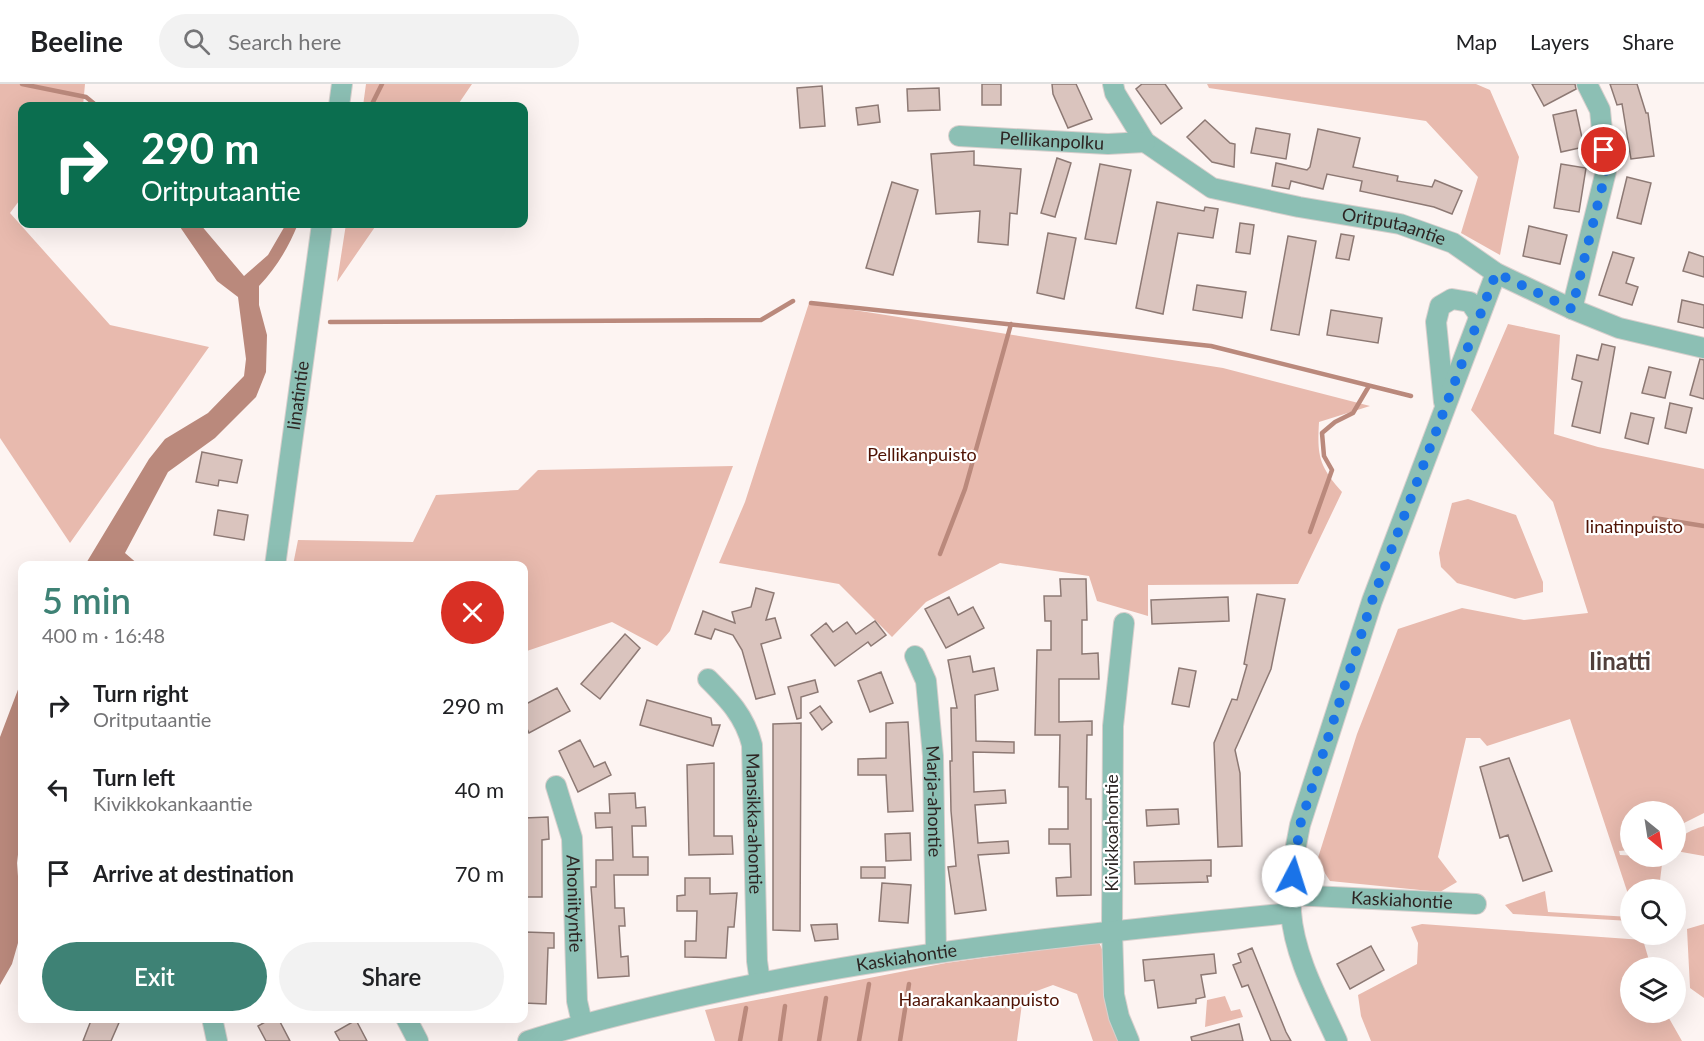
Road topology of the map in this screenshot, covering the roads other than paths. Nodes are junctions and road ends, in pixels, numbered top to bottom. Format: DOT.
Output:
graph roads {
  1 [pos="342,84"];
  2 [pos="1113,84"];
  3 [pos="1587,84"];
  4 [pos="340,102"];
  5 [pos="960,136"];
  6 [pos="1145,142"];
  7 [pos="321,228"];
  8 [pos="1496,273"];
  9 [pos="1572,309"];
  10 [pos="1479,315"];
  11 [pos="1704,348"];
  12 [pos="1444,405"];
  13 [pos="276,561"];
  14 [pos="1124,623"];
  15 [pos="915,656"];
  16 [pos="708,679"];
  17 [pos="556,786"];
  18 [pos="1291,904"];
  19 [pos="1476,904"];
  20 [pos="1112,930"];
  21 [pos="936,951"];
  22 [pos="760,982"];
  23 [pos="213,1023"];
  24 [pos="409,1023"];
  25 [pos="582,1023"];
  26 [pos="217,1041"];
  27 [pos="418,1041"];
  28 [pos="528,1041"];
  29 [pos="1129,1041"];
  30 [pos="1337,1041"];
  1 -- 4 [label="street"];
  2 -- 6 [label="street, Oritputaantie"];
  3 -- 9 [label="street"];
  5 -- 6 [label="street, Pellikanpolku"];
  6 -- 8 [label="street, Oritputaantie"];
  7 -- 13 [label="street, Iinatintie"];
  8 -- 9 [label="street, Oritputaantie"];
  8 -- 10 [label="street"];
  9 -- 11 [label="street, Oritputaantie"];
  10 -- 12 [label="street"];
  10 -- 12 [label="street"];
  12 -- 18 [label="street"];
  14 -- 20 [label="street, Kivikkoahontie"];
  15 -- 21 [label="street, Marja-ahontie"];
  16 -- 22 [label="street, Mansikka-ahontie"];
  17 -- 25 [label="street, Ahoniityntie"];
  18 -- 19 [label="street, Kaskiahontie"];
  18 -- 20 [label="street, Kaskiahontie"];
  18 -- 30 [label="street"];
  20 -- 21 [label="street, Kaskiahontie"];
  20 -- 29 [label="street, Kivikkoahontie"];
  21 -- 22 [label="street, Kaskiahontie"];
  22 -- 25 [label="street, Kaskiahontie"];
  23 -- 26 [label="street"];
  24 -- 27 [label="street"];
  25 -- 28 [label="street, Kaskiahontie"];
}
